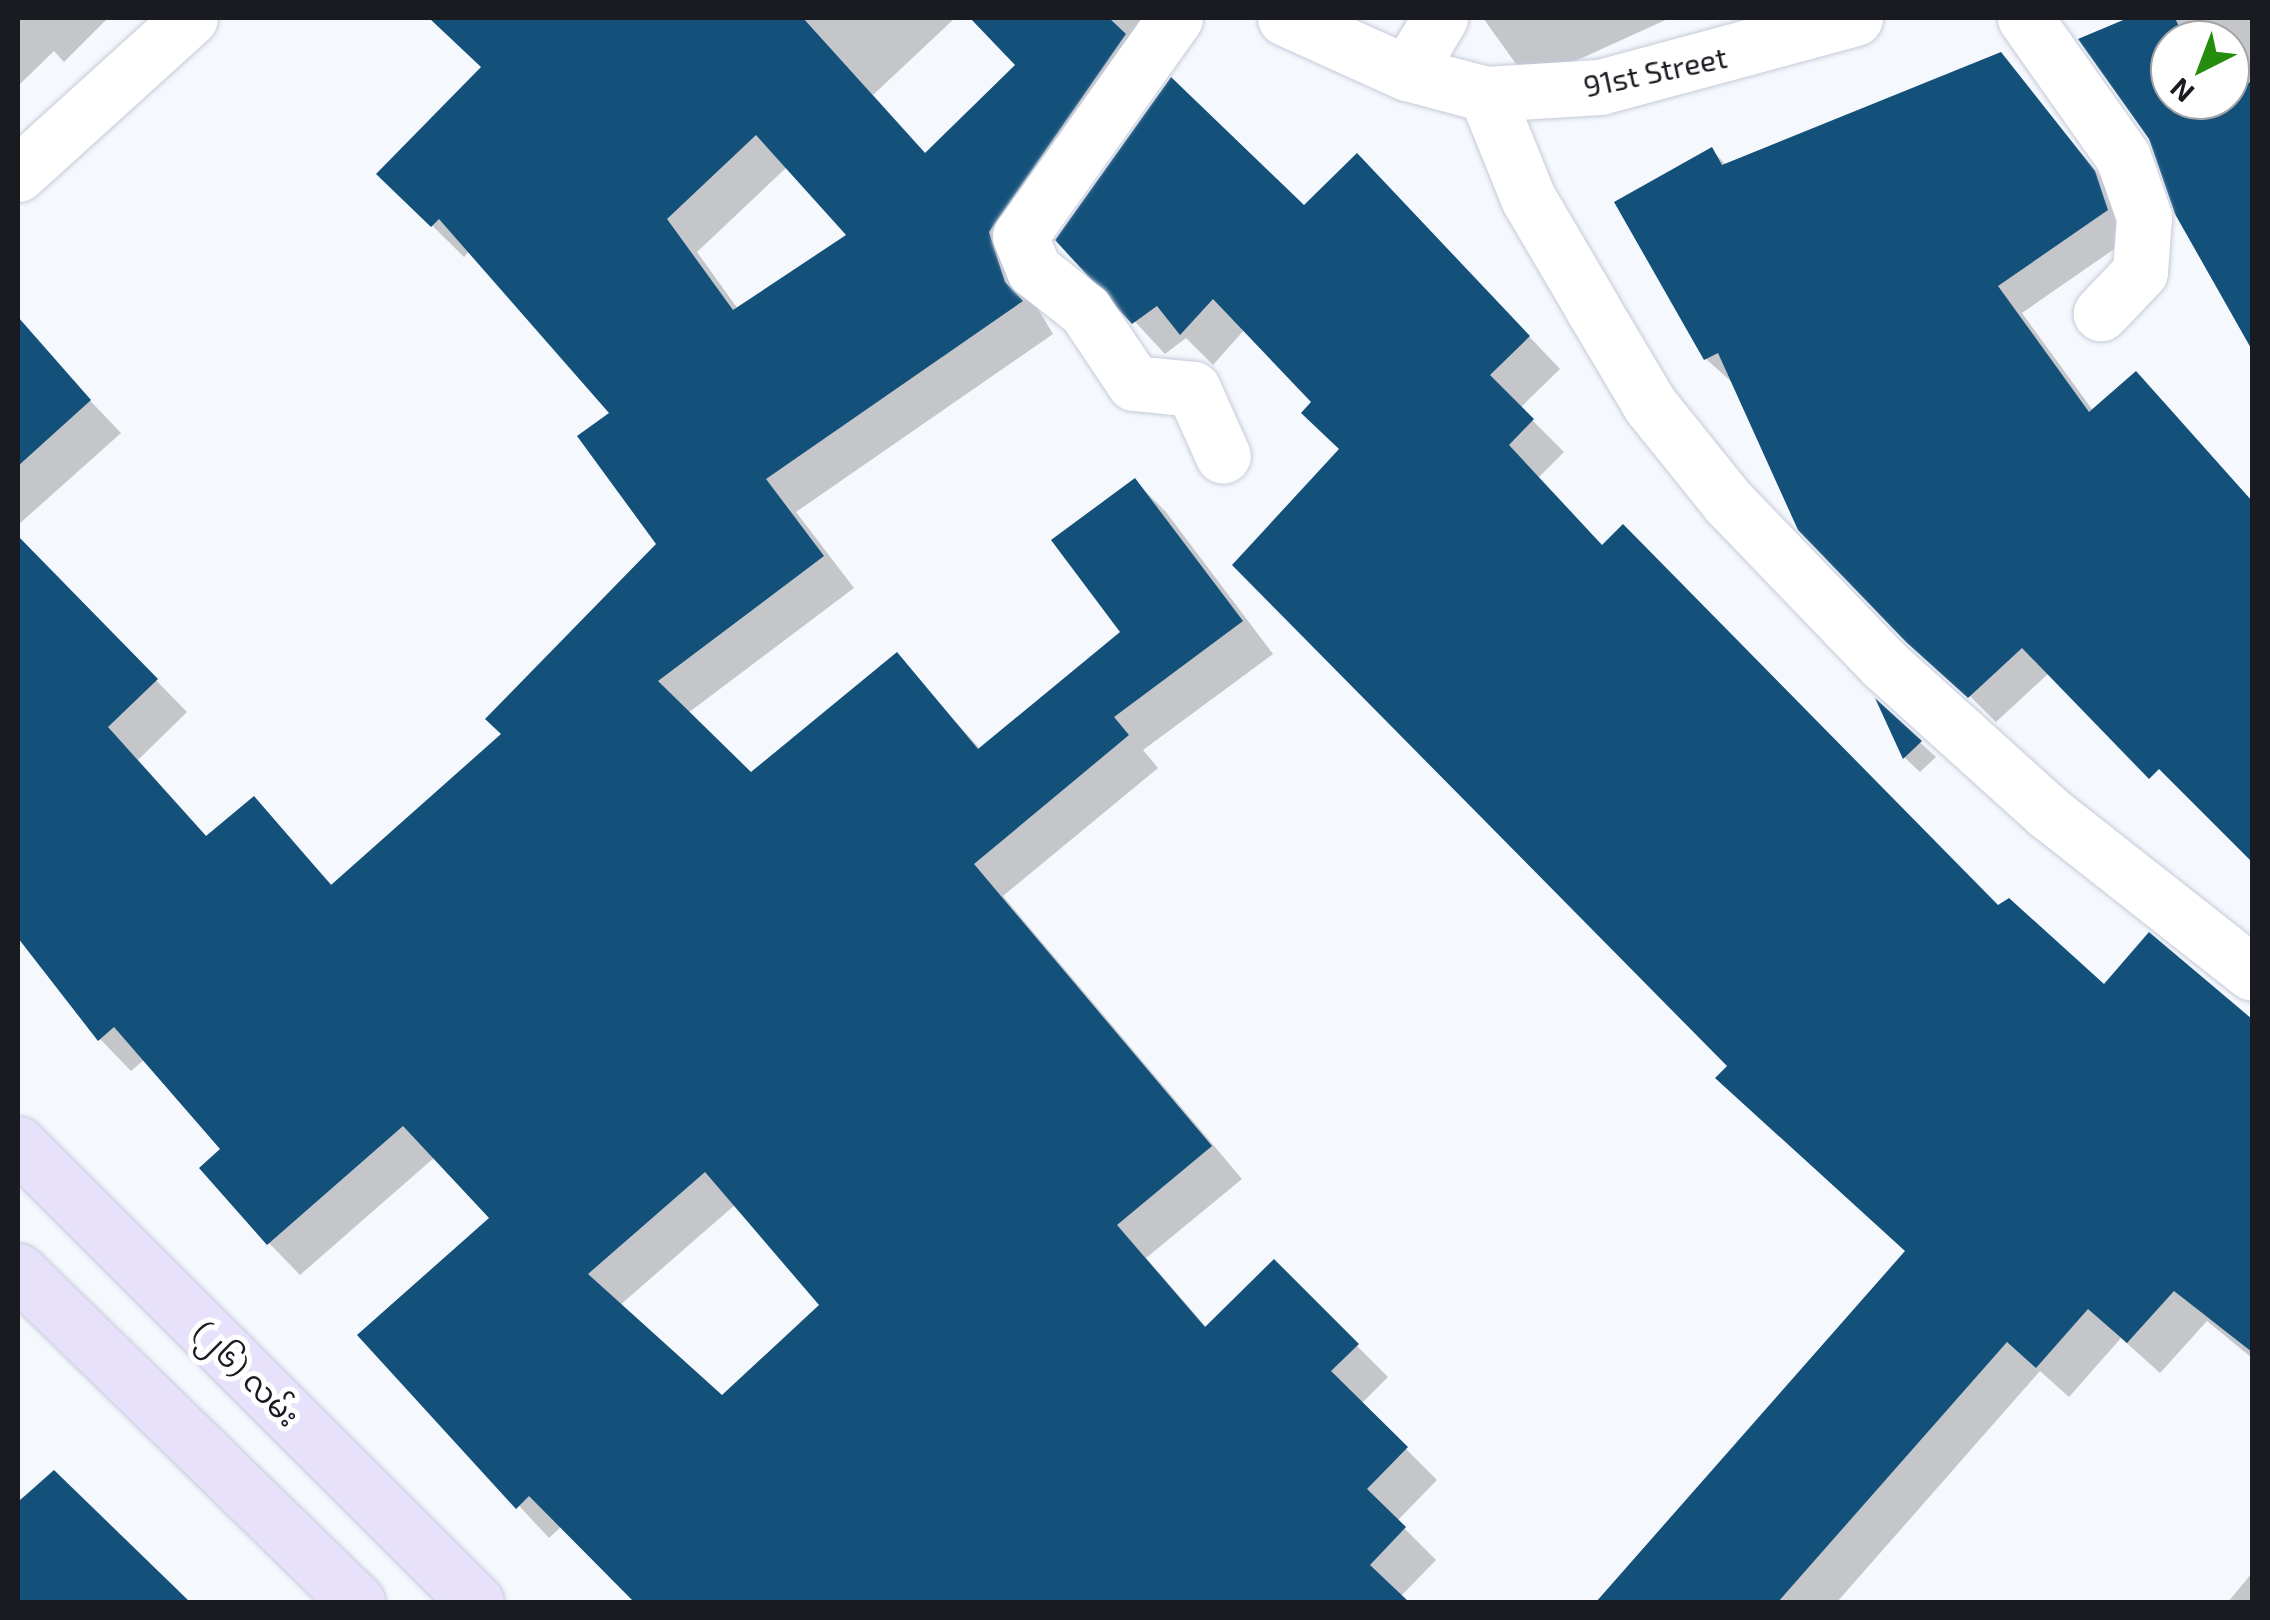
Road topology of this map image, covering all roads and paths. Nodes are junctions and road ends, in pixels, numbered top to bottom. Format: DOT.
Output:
graph roads {
  1 [pos="190,18"];
  2 [pos="1175,18"];
  3 [pos="1285,18"];
  4 [pos="1440,18"];
  5 [pos="1855,18"];
  6 [pos="2025,18"];
  7 [pos="1407,73"];
  8 [pos="1486,94"];
  9 [pos="18,174"];
  10 [pos="2102,313"];
  11 [pos="1223,456"];
  12 [pos="2252,973"];
  13 [pos="18,1144"];
  14 [pos="18,1271"];
  15 [pos="357,1602"];
  16 [pos="476,1602"];
  1 -- 9 [label="street"];
  2 -- 11 [label="street"];
  3 -- 7 [label="street, 91st Street"];
  4 -- 7 [label="street"];
  5 -- 8 [label="street, 91st Street"];
  6 -- 10 [label="street"];
  7 -- 8 [label="street, 91st Street"];
  8 -- 12 [label="street"];
  13 -- 16 [label="main road, (၂၆) လမ်း"];
  14 -- 15 [label="main road"];
}
